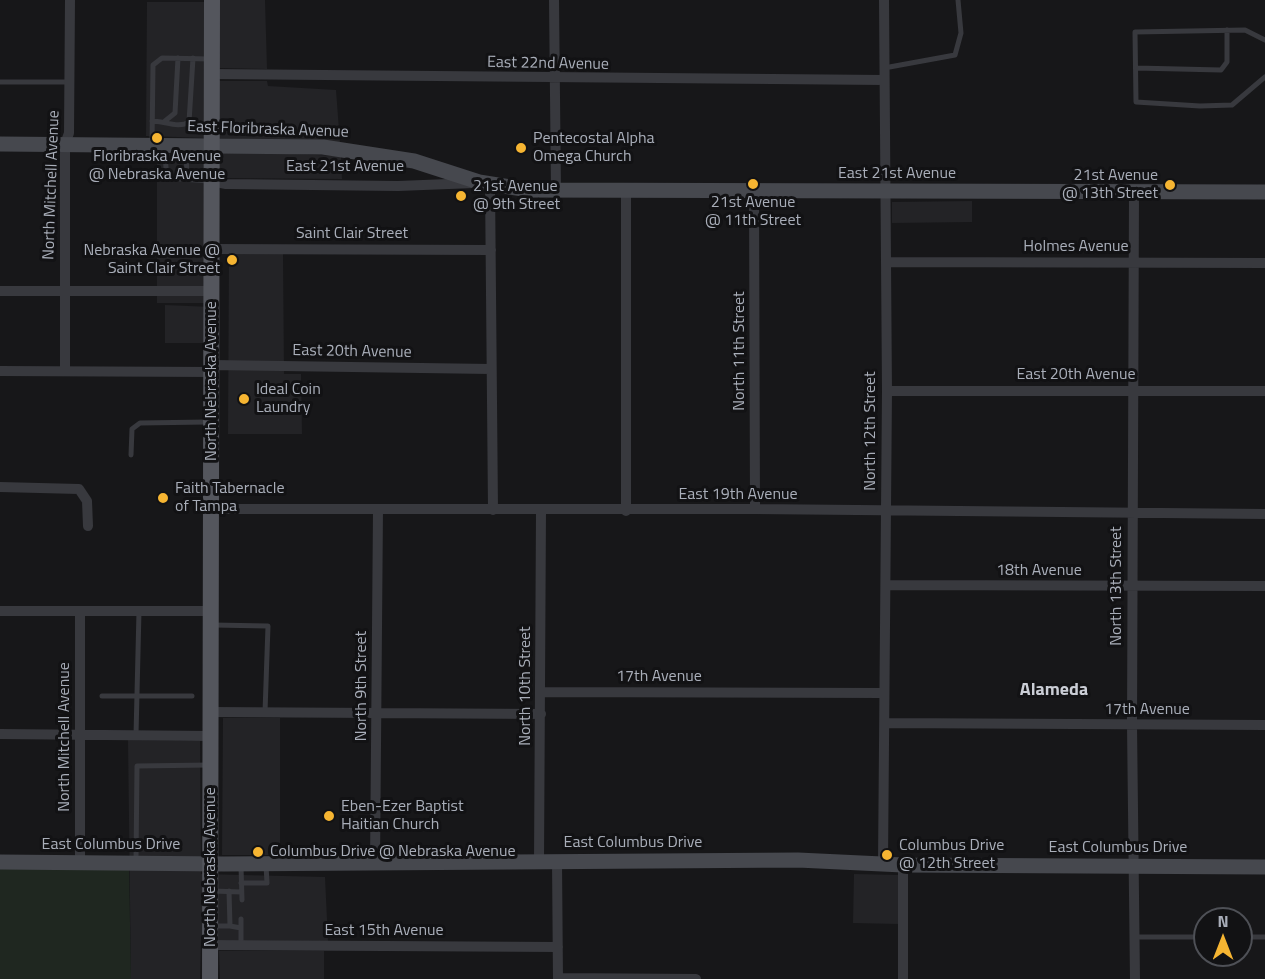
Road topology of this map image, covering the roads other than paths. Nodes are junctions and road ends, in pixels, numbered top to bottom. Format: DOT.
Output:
graph roads {
  1 [pos="70,0"];
  2 [pos="212,0"];
  3 [pos="554,0"];
  4 [pos="884,0"];
  5 [pos="958,0"];
  6 [pos="1227,30"];
  7 [pos="1265,40"];
  8 [pos="178,58"];
  9 [pos="193,58"];
  10 [pos="212,66"];
  11 [pos="884,68"];
  12 [pos="1136,68"];
  13 [pos="1265,77"];
  14 [pos="554,79"];
  15 [pos="884,80"];
  16 [pos="0,82"];
  17 [pos="69,82"];
  18 [pos="165,121"];
  19 [pos="152,122"];
  20 [pos="0,144"];
  21 [pos="65,144"];
  22 [pos="158,144"];
  23 [pos="186,144"];
  24 [pos="212,144"];
  25 [pos="188,178"];
  26 [pos="211,181"];
  27 [pos="485,183"];
  28 [pos="529,190"];
  29 [pos="556,191"];
  30 [pos="626,192"];
  31 [pos="754,192"];
  32 [pos="885,192"];
  33 [pos="1265,192"];
  34 [pos="1134,193"];
  35 [pos="212,249"];
  36 [pos="491,250"];
  37 [pos="887,262"];
  38 [pos="1133,262"];
  39 [pos="1265,263"];
  40 [pos="64,290"];
  41 [pos="0,291"];
  42 [pos="212,291"];
  43 [pos="212,369"];
  44 [pos="491,369"];
  45 [pos="0,371"];
  46 [pos="65,371"];
  47 [pos="1133,390"];
  48 [pos="1265,390"];
  49 [pos="887,391"];
  50 [pos="212,422"];
  51 [pos="131,455"];
  52 [pos="0,487"];
  53 [pos="212,509"];
  54 [pos="755,509"];
  55 [pos="378,510"];
  56 [pos="493,510"];
  57 [pos="886,510"];
  58 [pos="541,511"];
  59 [pos="626,511"];
  60 [pos="1133,514"];
  61 [pos="1265,514"];
  62 [pos="88,526"];
  63 [pos="886,585"];
  64 [pos="1133,586"];
  65 [pos="1265,586"];
  66 [pos="0,611"];
  67 [pos="80,611"];
  68 [pos="139,611"];
  69 [pos="211,618"];
  70 [pos="541,692"];
  71 [pos="884,693"];
  72 [pos="102,696"];
  73 [pos="137,696"];
  74 [pos="192,696"];
  75 [pos="211,712"];
  76 [pos="265,713"];
  77 [pos="377,714"];
  78 [pos="541,714"];
  79 [pos="885,723"];
  80 [pos="1132,725"];
  81 [pos="1265,725"];
  82 [pos="0,734"];
  83 [pos="80,735"];
  84 [pos="136,735"];
  85 [pos="211,736"];
  86 [pos="211,765"];
  87 [pos="539,861"];
  88 [pos="557,861"];
  89 [pos="0,862"];
  90 [pos="883,862"];
  91 [pos="80,863"];
  92 [pos="136,863"];
  93 [pos="375,863"];
  94 [pos="210,864"];
  95 [pos="241,864"];
  96 [pos="266,864"];
  97 [pos="903,865"];
  98 [pos="1133,866"];
  99 [pos="1265,867"];
  100 [pos="241,883"];
  101 [pos="210,891"];
  102 [pos="229,891"];
  103 [pos="241,892"];
  104 [pos="242,900"];
  105 [pos="241,919"];
  106 [pos="210,926"];
  107 [pos="230,926"];
  108 [pos="241,928"];
  109 [pos="1135,937"];
  110 [pos="1193,937"];
  111 [pos="210,945"];
  112 [pos="241,945"];
  113 [pos="558,947"];
  114 [pos="210,979"];
  115 [pos="558,979"];
  116 [pos="696,979"];
  117 [pos="903,979"];
  118 [pos="1136,979"];
  1 -- 17 [label="street, North Mitchell Avenue"];
  2 -- 10 [label="main road, North Nebraska Avenue"];
  3 -- 14 [label="street"];
  4 -- 11 [label="street, North 12th Street"];
  5 -- 11 [label="lane"];
  6 -- 7 [label="lane"];
  6 -- 12 [label="lane"];
  6 -- 12 [label="lane"];
  8 -- 9 [label="lane"];
  8 -- 18 [label="lane"];
  8 -- 19 [label="lane"];
  9 -- 10 [label="lane"];
  9 -- 18 [label="lane"];
  10 -- 14 [label="street, East 22nd Avenue"];
  10 -- 24 [label="main road, North Nebraska Avenue"];
  11 -- 15 [label="street, North 12th Street"];
  12 -- 13 [label="lane"];
  14 -- 15 [label="street, East 22nd Avenue"];
  14 -- 29 [label="street"];
  15 -- 32 [label="street, North 12th Street"];
  16 -- 17 [label="lane"];
  17 -- 21 [label="street, North Mitchell Avenue"];
  18 -- 19 [label="lane"];
  19 -- 22 [label="lane"];
  20 -- 21 [label="main road, East Floribraska Avenue"];
  21 -- 22 [label="main road, East Floribraska Avenue"];
  21 -- 40 [label="street, North Mitchell Avenue"];
  22 -- 23 [label="main road, East Floribraska Avenue"];
  22 -- 25 [label="lane"];
  23 -- 24 [label="main road, East Floribraska Avenue"];
  23 -- 25 [label="lane"];
  24 -- 26 [label="main road, North Nebraska Avenue"];
  24 -- 27 [label="main road, East Floribraska Avenue"];
  25 -- 26 [label="lane"];
  26 -- 27 [label="street, East 21st Avenue"];
  26 -- 35 [label="main road, North Nebraska Avenue"];
  27 -- 28 [label="main road, East Floribraska Avenue"];
  27 -- 36 [label="street"];
  28 -- 29 [label="main road, East 21st Avenue"];
  29 -- 30 [label="main road, East 21st Avenue"];
  30 -- 31 [label="main road, East 21st Avenue"];
  30 -- 59 [label="street"];
  31 -- 32 [label="main road, East 21st Avenue"];
  31 -- 54 [label="street, North 11th Street"];
  32 -- 34 [label="main road, East 21st Avenue"];
  32 -- 37 [label="street, North 12th Street"];
  33 -- 34 [label="main road, East 21st Avenue"];
  34 -- 38 [label="street, North 13th Street"];
  35 -- 36 [label="street, Saint Clair Street"];
  35 -- 42 [label="main road, North Nebraska Avenue"];
  36 -- 44 [label="street"];
  37 -- 38 [label="street, Holmes Avenue"];
  37 -- 49 [label="street, North 12th Street"];
  38 -- 39 [label="street, Holmes Avenue"];
  38 -- 47 [label="street, North 13th Street"];
  40 -- 41 [label="street"];
  40 -- 42 [label="street"];
  40 -- 46 [label="street, North Mitchell Avenue"];
  42 -- 43 [label="main road, North Nebraska Avenue"];
  43 -- 44 [label="street, East 20th Avenue"];
  43 -- 46 [label="street, East 20th Avenue"];
  43 -- 50 [label="main road, North Nebraska Avenue"];
  44 -- 56 [label="street"];
  45 -- 46 [label="street, East 20th Avenue"];
  47 -- 48 [label="street, East 20th Avenue"];
  47 -- 49 [label="street, East 20th Avenue"];
  47 -- 60 [label="street, North 13th Street"];
  49 -- 57 [label="street, North 12th Street"];
  50 -- 51 [label="lane"];
  50 -- 53 [label="main road, North Nebraska Avenue"];
  52 -- 62 [label="street"];
  53 -- 55 [label="street, East 19th Avenue"];
  53 -- 69 [label="main road, North Nebraska Avenue"];
  54 -- 57 [label="street, East 19th Avenue"];
  54 -- 59 [label="street, East 19th Avenue"];
  55 -- 56 [label="street, East 19th Avenue"];
  55 -- 77 [label="street, North 9th Street"];
  56 -- 58 [label="street, East 19th Avenue"];
  57 -- 60 [label="street, East 19th Avenue"];
  57 -- 63 [label="street, North 12th Street"];
  58 -- 59 [label="street, East 19th Avenue"];
  58 -- 70 [label="street, North 10th Street"];
  60 -- 61 [label="street, East 19th Avenue"];
  60 -- 64 [label="street, North 13th Street"];
  63 -- 64 [label="street, 18th Avenue"];
  63 -- 71 [label="street, North 12th Street"];
  64 -- 65 [label="street, 18th Avenue"];
  64 -- 80 [label="street, North 13th Street"];
  66 -- 67 [label="street"];
  67 -- 68 [label="street"];
  67 -- 83 [label="street, North Mitchell Avenue"];
  68 -- 69 [label="street"];
  68 -- 73 [label="lane"];
  69 -- 75 [label="main road, North Nebraska Avenue"];
  69 -- 76 [label="lane"];
  70 -- 71 [label="street, 17th Avenue"];
  70 -- 78 [label="street, North 10th Street"];
  71 -- 79 [label="street, North 12th Street"];
  72 -- 73 [label="lane"];
  73 -- 74 [label="lane"];
  73 -- 84 [label="lane"];
  75 -- 76 [label="street"];
  75 -- 85 [label="main road, North Nebraska Avenue"];
  76 -- 77 [label="street"];
  77 -- 78 [label="street"];
  77 -- 93 [label="street, North 9th Street"];
  78 -- 87 [label="street, North 10th Street"];
  79 -- 80 [label="street, 17th Avenue"];
  79 -- 90 [label="street, North 12th Street"];
  80 -- 81 [label="street, 17th Avenue"];
  80 -- 98 [label="street, North 13th Street"];
  82 -- 83 [label="street"];
  83 -- 84 [label="street"];
  83 -- 91 [label="street, North Mitchell Avenue"];
  84 -- 85 [label="street"];
  85 -- 86 [label="main road, North Nebraska Avenue"];
  86 -- 92 [label="lane"];
  86 -- 94 [label="main road, North Nebraska Avenue"];
  87 -- 88 [label="main road, East Columbus Drive"];
  87 -- 93 [label="main road, East Columbus Drive"];
  88 -- 90 [label="main road, East Columbus Drive"];
  88 -- 113 [label="street"];
  89 -- 91 [label="main road, East Columbus Drive"];
  90 -- 97 [label="main road, East Columbus Drive"];
  91 -- 92 [label="main road, East Columbus Drive"];
  92 -- 94 [label="main road, East Columbus Drive"];
  93 -- 96 [label="main road, East Columbus Drive"];
  94 -- 95 [label="main road, East Columbus Drive"];
  94 -- 101 [label="main road, North Nebraska Avenue"];
  95 -- 96 [label="main road, East Columbus Drive"];
  95 -- 100 [label="lane"];
  96 -- 100 [label="lane"];
  97 -- 98 [label="main road, East Columbus Drive"];
  97 -- 117 [label="street"];
  98 -- 99 [label="main road, East Columbus Drive"];
  98 -- 109 [label="street, North 13th Street"];
  100 -- 103 [label="lane"];
  101 -- 102 [label="lane"];
  101 -- 106 [label="main road, North Nebraska Avenue"];
  102 -- 103 [label="lane"];
  102 -- 107 [label="lane"];
  103 -- 104 [label="lane"];
  105 -- 108 [label="lane"];
  106 -- 107 [label="lane"];
  106 -- 111 [label="main road, North Nebraska Avenue"];
  107 -- 108 [label="lane"];
  108 -- 112 [label="lane"];
  109 -- 110 [label="lane"];
  109 -- 118 [label="street, North 13th Street"];
  111 -- 112 [label="street, East 15th Avenue"];
  111 -- 114 [label="main road, North Nebraska Avenue"];
  112 -- 113 [label="street, East 15th Avenue"];
  113 -- 115 [label="street"];
  115 -- 116 [label="street"];
}
